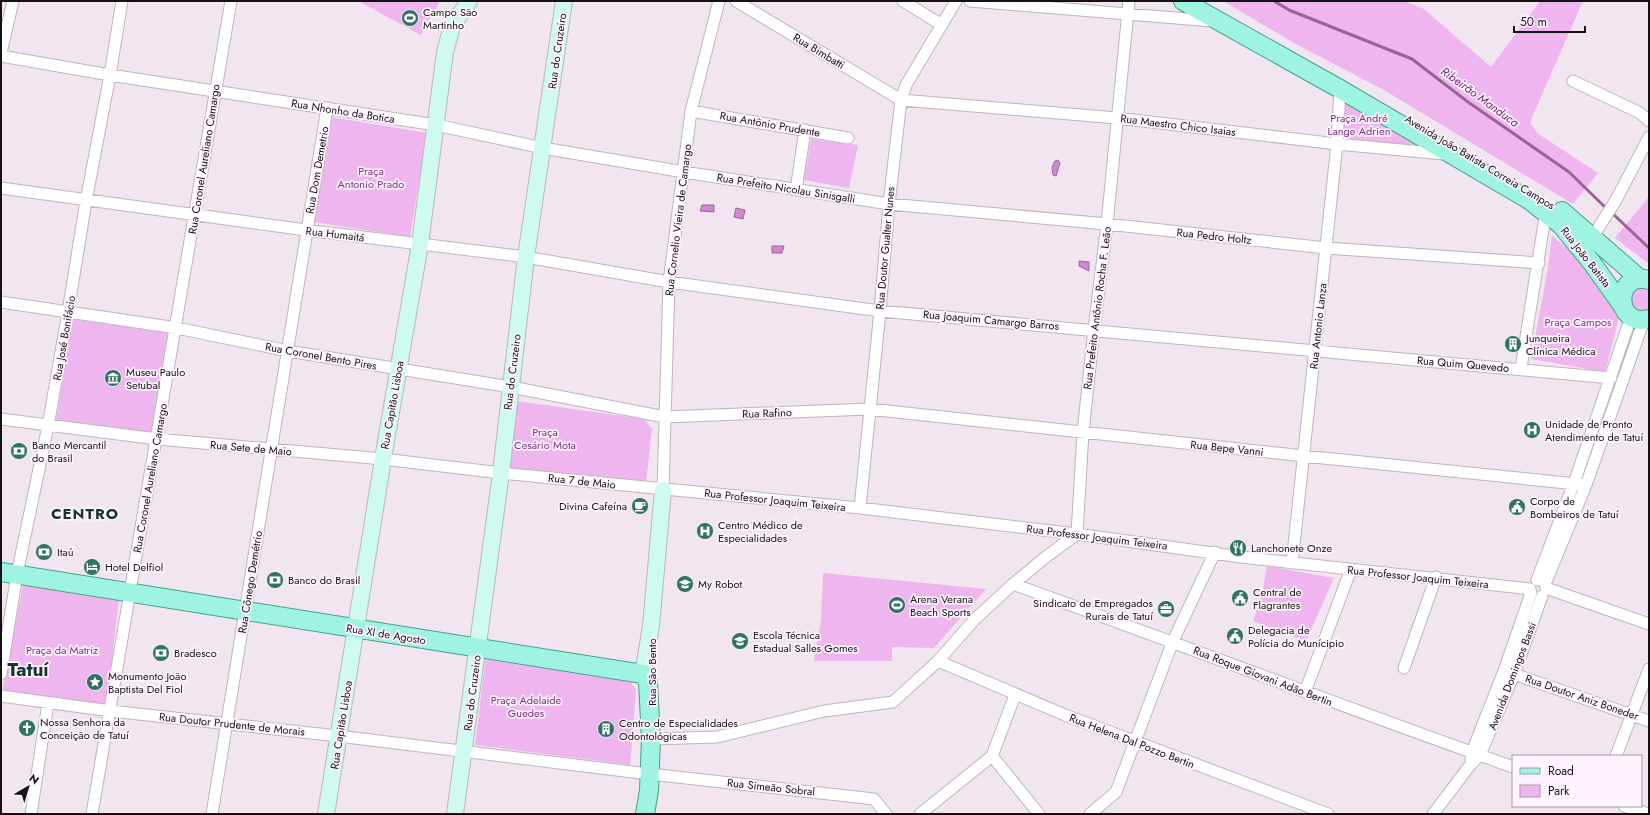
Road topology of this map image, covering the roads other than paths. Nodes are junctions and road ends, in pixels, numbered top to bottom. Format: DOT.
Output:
graph roads {
  1 [pos="13,1"];
  2 [pos="122,1"];
  3 [pos="231,1"];
  4 [pos="469,1"];
  5 [pos="564,1"];
  6 [pos="719,1"];
  7 [pos="736,1"];
  8 [pos="903,1"];
  9 [pos="956,1"];
  10 [pos="970,1"];
  11 [pos="1129,1"];
  12 [pos="1183,1"];
  13 [pos="1205,1"];
  14 [pos="1128,14"];
  15 [pos="1220,22"];
  16 [pos="942,25"];
  17 [pos="1,54"];
  18 [pos="110,75"];
  19 [pos="1573,81"];
  20 [pos="1340,89"];
  21 [pos="215,92"];
  22 [pos="901,100"];
  23 [pos="327,108"];
  24 [pos="691,111"];
  25 [pos="1644,113"];
  26 [pos="1117,118"];
  27 [pos="1649,121"];
  28 [pos="436,125"];
  29 [pos="805,130"];
  30 [pos="1649,137"];
  31 [pos="848,138"];
  32 [pos="1337,144"];
  33 [pos="543,148"];
  34 [pos="1455,155"];
  35 [pos="684,172"];
  36 [pos="1,188"];
  37 [pos="796,190"];
  38 [pos="86,201"];
  39 [pos="889,204"];
  40 [pos="1546,211"];
  41 [pos="194,216"];
  42 [pos="1107,224"];
  43 [pos="306,230"];
  44 [pos="1592,238"];
  45 [pos="420,244"];
  46 [pos="1326,248"];
  47 [pos="526,257"];
  48 [pos="1539,262"];
  49 [pos="1592,263"];
  50 [pos="1644,279"];
  51 [pos="669,282"];
  52 [pos="1,302"];
  53 [pos="880,311"];
  54 [pos="68,312"];
  55 [pos="1637,315"];
  56 [pos="176,328"];
  57 [pos="1094,329"];
  58 [pos="288,351"];
  59 [pos="1315,351"];
  60 [pos="1521,368"];
  61 [pos="398,370"];
  62 [pos="1611,378"];
  63 [pos="511,387"];
  64 [pos="869,408"];
  65 [pos="665,417"];
  66 [pos="1,419"];
  67 [pos="48,426"];
  68 [pos="1083,432"];
  69 [pos="157,439"];
  70 [pos="270,450"];
  71 [pos="1304,456"];
  72 [pos="383,460"];
  73 [pos="501,473"];
  74 [pos="1574,483"];
  75 [pos="1586,485"];
  76 [pos="663,490"];
  77 [pos="860,508"];
  78 [pos="1077,534"];
  79 [pos="1215,552"];
  80 [pos="1292,563"];
  81 [pos="1351,569"];
  82 [pos="9,573"];
  83 [pos="1436,577"];
  84 [pos="1013,584"];
  85 [pos="1539,588"];
  86 [pos="130,591"];
  87 [pos="246,612"];
  88 [pos="1649,624"];
  89 [pos="652,626"];
  90 [pos="357,629"];
  91 [pos="1172,641"];
  92 [pos="477,648"];
  93 [pos="938,662"];
  94 [pos="1404,668"];
  95 [pos="1649,669"];
  96 [pos="1509,672"];
  97 [pos="1,674"];
  98 [pos="642,674"];
  99 [pos="1305,692"];
  100 [pos="1015,695"];
  101 [pos="1,696"];
  102 [pos="51,703"];
  103 [pos="111,711"];
  104 [pos="1631,715"];
  105 [pos="1649,721"];
  106 [pos="227,724"];
  107 [pos="338,736"];
  108 [pos="651,738"];
  109 [pos="1134,742"];
  110 [pos="463,752"];
  111 [pos="1476,754"];
  112 [pos="1616,755"];
  113 [pos="992,756"];
  114 [pos="1512,767"];
  115 [pos="646,773"];
  116 [pos="1627,807"];
  117 [pos="31,814"];
  118 [pos="37,814"];
  119 [pos="92,814"];
  120 [pos="212,814"];
  121 [pos="326,814"];
  122 [pos="456,814"];
  123 [pos="644,814"];
  124 [pos="886,814"];
  125 [pos="920,814"];
  126 [pos="1039,814"];
  127 [pos="1090,814"];
  128 [pos="1328,814"];
  129 [pos="1433,814"];
  130 [pos="1648,814"];
  1 -- 17 [label="street"];
  2 -- 18 [label="street, Rua José Bonifácio"];
  3 -- 21 [label="street, Rua Coronel Aureliano Camargo"];
  4 -- 28 [label="street, Rua Capitão Lisboa"];
  5 -- 33 [label="street, Rua do Cruzeiro"];
  6 -- 24 [label="street, Rua Cornelio Vieira de Camargo"];
  7 -- 22 [label="street, Rua Bimbatti"];
  8 -- 16 [label="street"];
  9 -- 16 [label="street, Rua Doutor Gualter Nunes"];
  10 -- 14 [label="street"];
  11 -- 14 [label="street, Rua Prefeito Antônio Rocha F. Leão"];
  12 -- 15 [label="main road"];
  13 -- 44 [label="main road, Avenida João Batista Correia Campos"];
  14 -- 15 [label="street"];
  14 -- 26 [label="street, Rua Prefeito Antônio Rocha F. Leão"];
  15 -- 20 [label="main road"];
  16 -- 22 [label="street, Rua Doutor Gualter Nunes"];
  17 -- 18 [label="street, Rua Nhonho da Botica"];
  18 -- 21 [label="street, Rua Nhonho da Botica"];
  18 -- 38 [label="street, Rua José Bonifácio"];
  19 -- 25 [label="street"];
  20 -- 32 [label="street, Rua Antonio Lanza"];
  20 -- 34 [label="main road, Rua João Batista"];
  21 -- 23 [label="street, Rua Nhonho da Botica"];
  21 -- 41 [label="street, Rua Coronel Aureliano Camargo"];
  22 -- 26 [label="street, Rua Maestro Chico Isaias"];
  22 -- 39 [label="street, Rua Doutor Gualter Nunes"];
  23 -- 28 [label="street, Rua Nhonho da Botica"];
  23 -- 43 [label="street, Rua Dom Demetrio"];
  24 -- 29 [label="street, Rua Antônio Prudente"];
  24 -- 35 [label="street, Rua Cornelio Vieira de Camargo"];
  25 -- 27 [label="street"];
  26 -- 32 [label="street, Rua Maestro Chico Isaias"];
  26 -- 42 [label="street, Rua Prefeito Antônio Rocha F. Leão"];
  28 -- 33 [label="street, Rua Nhonho da Botica"];
  28 -- 45 [label="street, Rua Capitão Lisboa"];
  29 -- 31 [label="street, Rua Antônio Prudente"];
  29 -- 37 [label="street"];
  30 -- 44 [label="street"];
  32 -- 34 [label="street, Rua Maestro Chico Isaias"];
  32 -- 46 [label="street, Rua Antonio Lanza"];
  33 -- 35 [label="street, Rua Nhonho da Botica"];
  33 -- 47 [label="street, Rua do Cruzeiro"];
  34 -- 40 [label="main road, Rua João Batista"];
  35 -- 37 [label="street, Rua Prefeito Nicolau Sinisgalli"];
  35 -- 51 [label="street, Rua Cornelio Vieira de Camargo"];
  36 -- 38 [label="street, Rua Humaitá"];
  37 -- 39 [label="street, Rua Prefeito Nicolau Sinisgalli"];
  38 -- 41 [label="street, Rua Humaitá"];
  38 -- 54 [label="street, Rua José Bonifácio"];
  39 -- 42 [label="street, Rua Pedro Holtz"];
  39 -- 53 [label="street, Rua Doutor Gualter Nunes"];
  40 -- 48 [label="street"];
  40 -- 49 [label="main road, Rua João Batista"];
  41 -- 43 [label="street, Rua Humaitá"];
  41 -- 56 [label="street, Rua Coronel Aureliano Camargo"];
  42 -- 46 [label="street, Rua Pedro Holtz"];
  42 -- 57 [label="street, Rua Prefeito Antônio Rocha F. Leão"];
  43 -- 45 [label="street, Rua Humaitá"];
  43 -- 58 [label="street, Rua Dom Demetrio"];
  44 -- 49 [label="main road"];
  44 -- 50 [label="main road, Avenida João Batista Correia Campos"];
  45 -- 47 [label="street, Rua Humaitá"];
  45 -- 61 [label="street, Rua Capitão Lisboa"];
  46 -- 48 [label="street, Rua Pedro Holtz"];
  46 -- 59 [label="street, Rua Antonio Lanza"];
  47 -- 51 [label="street, Rua Humaitá"];
  47 -- 63 [label="street, Rua do Cruzeiro"];
  48 -- 60 [label="street"];
  49 -- 55 [label="main road, Rua João Batista"];
  50 -- 55 [label="main road"];
  51 -- 53 [label="street, Rua Joaquim Camargo Barros"];
  51 -- 65 [label="street, Rua Cornelio Vieira de Camargo"];
  52 -- 54 [label="street, Rua Coronel Bento Pires"];
  53 -- 57 [label="street, Rua Joaquim Camargo Barros"];
  53 -- 64 [label="street, Rua Doutor Gualter Nunes"];
  54 -- 56 [label="street, Rua Coronel Bento Pires"];
  54 -- 67 [label="street, Rua José Bonifácio"];
  55 -- 62 [label="street, Avenida Domingos Bassi"];
  55 -- 75 [label="street, Avenida Domingos Bassi"];
  56 -- 58 [label="street, Rua Coronel Bento Pires"];
  56 -- 69 [label="street, Rua Coronel Aureliano Camargo"];
  57 -- 59 [label="street, Rua Joaquim Camargo Barros"];
  57 -- 68 [label="street, Rua Prefeito Antônio Rocha F. Leão"];
  58 -- 61 [label="street, Rua Coronel Bento Pires"];
  58 -- 70 [label="street, Rua Cônego Demétrio"];
  59 -- 60 [label="street, Rua Quim Quevedo"];
  59 -- 71 [label="street, Rua Antonio Lanza"];
  60 -- 62 [label="street, Rua Quim Quevedo"];
  61 -- 63 [label="street, Rua Coronel Bento Pires"];
  61 -- 72 [label="street, Rua Capitão Lisboa"];
  62 -- 74 [label="street, Avenida Domingos Bassi"];
  63 -- 65 [label="street, Rua Coronel Bento Pires"];
  63 -- 73 [label="street, Rua do Cruzeiro"];
  64 -- 65 [label="street, Rua Rafino"];
  64 -- 68 [label="street, Rua Bepe Vanni"];
  64 -- 77 [label="street, Rua Doutor Gualter Nunes"];
  65 -- 76 [label="street, Rua Cornelio Vieira de Camargo"];
  66 -- 67 [label="street, Rua Sete de Maio"];
  67 -- 69 [label="street, Rua Sete de Maio"];
  67 -- 82 [label="street, Rua José Bonifácio"];
  68 -- 71 [label="street, Rua Bepe Vanni"];
  68 -- 78 [label="street, Rua Prefeito Antônio Rocha F. Leão"];
  69 -- 70 [label="street, Rua Sete de Maio"];
  69 -- 86 [label="street, Rua Coronel Aureliano Camargo"];
  70 -- 72 [label="street, Rua Sete de Maio"];
  70 -- 87 [label="street, Rua Cônego Demétrio"];
  71 -- 74 [label="street, Rua Bepe Vanni"];
  71 -- 80 [label="street, Rua Antonio Lanza"];
  72 -- 73 [label="street, Rua Sete de Maio"];
  72 -- 90 [label="street, Rua Capitão Lisboa"];
  73 -- 76 [label="street, Rua 7 de Maio"];
  73 -- 92 [label="street, Rua do Cruzeiro"];
  74 -- 75 [label="street, Rua Bepe Vanni"];
  74 -- 85 [label="street, Avenida Domingos Bassi"];
  75 -- 85 [label="street, Avenida Domingos Bassi"];
  76 -- 77 [label="street, Rua Professor Joaquim Teixeira"];
  76 -- 89 [label="street, Rua São Bento"];
  77 -- 78 [label="street, Rua Professor Joaquim Teixeira"];
  78 -- 79 [label="street, Rua Professor Joaquim Teixeira"];
  78 -- 84 [label="street"];
  79 -- 80 [label="street, Rua Professor Joaquim Teixeira"];
  79 -- 91 [label="street"];
  80 -- 81 [label="street, Rua Professor Joaquim Teixeira"];
  81 -- 83 [label="street, Rua Professor Joaquim Teixeira"];
  81 -- 99 [label="street"];
  82 -- 86 [label="main road"];
  82 -- 97 [label="street, Rua José Bonifácio"];
  83 -- 85 [label="street, Rua Professor Joaquim Teixeira"];
  83 -- 94 [label="street"];
  84 -- 91 [label="street, Rua Roque Giovani Adão Bertin"];
  84 -- 93 [label="street"];
  85 -- 88 [label="street, Rua Professor Joaquim Teixeira"];
  85 -- 96 [label="street, Avenida Domingos Bassi"];
  86 -- 87 [label="main road, Rua XI de Agosto"];
  86 -- 103 [label="street, Rua Coronel Aureliano Camargo"];
  87 -- 90 [label="main road, Rua XI de Agosto"];
  87 -- 106 [label="street, Rua Cônego Demétrio"];
  89 -- 98 [label="street, Rua São Bento"];
  89 -- 108 [label="street, Rua São Bento"];
  90 -- 92 [label="main road, Rua XI de Agosto"];
  90 -- 107 [label="street, Rua Capitão Lisboa"];
  91 -- 99 [label="street, Rua Roque Giovani Adão Bertin"];
  91 -- 109 [label="street"];
  92 -- 98 [label="main road, Rua XI de Agosto"];
  92 -- 110 [label="street, Rua do Cruzeiro"];
  93 -- 100 [label="street, Rua Helena Dal Pozzo Bertin"];
  93 -- 108 [label="street"];
  95 -- 104 [label="street"];
  96 -- 104 [label="street, Rua Doutor Aniz Boneder"];
  96 -- 111 [label="street, Avenida Domingos Bassi"];
  98 -- 108 [label="main road"];
  98 -- 115 [label="main road, Rua São Bento"];
  99 -- 111 [label="street, Rua Roque Giovani Adão Bertin"];
  100 -- 109 [label="street, Rua Helena Dal Pozzo Bertin"];
  100 -- 113 [label="street"];
  101 -- 102 [label="street, Rua Doutor Prudente de Morais"];
  102 -- 103 [label="street, Rua Doutor Prudente de Morais"];
  102 -- 117 [label="street"];
  102 -- 118 [label="street"];
  103 -- 106 [label="street, Rua Doutor Prudente de Morais"];
  103 -- 119 [label="street, Rua Coronel Aureliano Camargo"];
  104 -- 105 [label="street, Rua Doutor Aniz Boneder"];
  104 -- 112 [label="street"];
  106 -- 107 [label="street, Rua Doutor Prudente de Morais"];
  106 -- 120 [label="street, Rua Cônego Demétrio"];
  107 -- 110 [label="street, Rua Doutor Prudente de Morais"];
  107 -- 121 [label="street, Rua Capitão Lisboa"];
  108 -- 115 [label="main road, Rua São Bento"];
  109 -- 127 [label="street"];
  109 -- 128 [label="street, Rua Helena Dal Pozzo Bertin"];
  110 -- 115 [label="street"];
  110 -- 122 [label="street, Rua do Cruzeiro"];
  111 -- 114 [label="street, Rua Roque Giovani Adão Bertin"];
  111 -- 129 [label="street, Avenida Domingos Bassi"];
  113 -- 125 [label="street"];
  113 -- 126 [label="street"];
  115 -- 123 [label="main road, Rua São Bento"];
  115 -- 124 [label="street, Rua Simeão Sobral"];
  116 -- 130 [label="street"];
}
